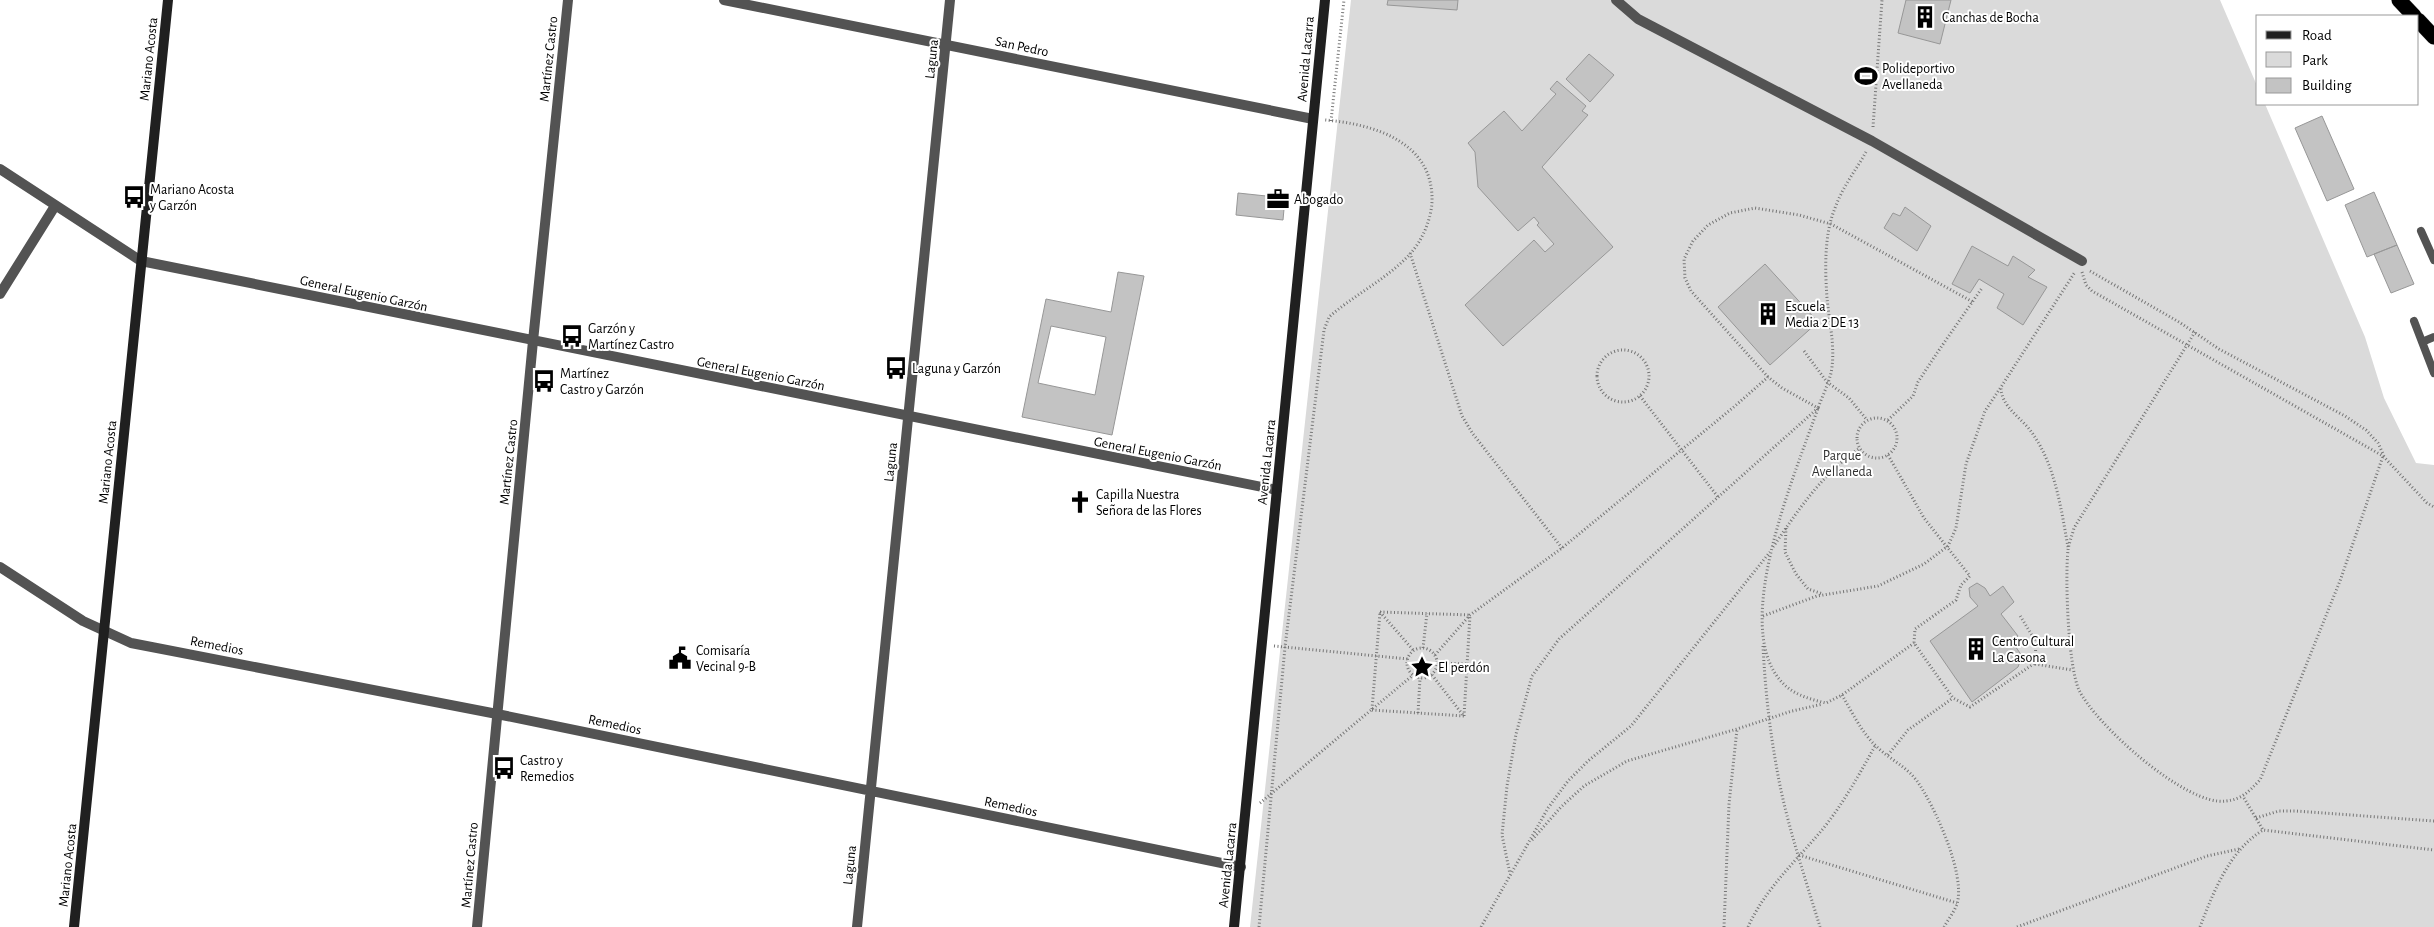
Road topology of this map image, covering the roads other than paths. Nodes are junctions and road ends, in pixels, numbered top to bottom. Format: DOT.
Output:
graph roads {
  1 [pos="168,0"];
  2 [pos="568,0"];
  3 [pos="724,0"];
  4 [pos="950,0"];
  5 [pos="1324,0"];
  6 [pos="1616,0"];
  7 [pos="2399,0"];
  8 [pos="2413,15"];
  9 [pos="2419,21"];
  10 [pos="2434,37"];
  11 [pos="946,44"];
  12 [pos="1313,119"];
  13 [pos="0,169"];
  14 [pos="55,206"];
  15 [pos="2421,231"];
  16 [pos="2434,260"];
  17 [pos="141,261"];
  18 [pos="2082,261"];
  19 [pos="0,294"];
  20 [pos="2414,321"];
  21 [pos="2434,337"];
  22 [pos="533,341"];
  23 [pos="2422,342"];
  24 [pos="2434,373"];
  25 [pos="909,417"];
  26 [pos="1277,490"];
  27 [pos="0,566"];
  28 [pos="104,631"];
  29 [pos="497,714"];
  30 [pos="870,791"];
  31 [pos="1241,867"];
  32 [pos="74,927"];
  33 [pos="477,927"];
  34 [pos="857,927"];
  35 [pos="1234,927"];
  1 -- 17 [label="street, Mariano Acosta"];
  2 -- 22 [label="street, Martínez Castro"];
  3 -- 11 [label="street, San Pedro"];
  4 -- 11 [label="street, Laguna"];
  5 -- 12 [label="street, Avenida Lacarra"];
  6 -- 18 [label="street"];
  7 -- 8 [label="highway"];
  9 -- 10 [label="highway"];
  11 -- 12 [label="street, San Pedro"];
  11 -- 25 [label="street, Laguna"];
  12 -- 26 [label="street, Avenida Lacarra"];
  13 -- 14 [label="street, General Eugenio Garzón"];
  14 -- 17 [label="street, General Eugenio Garzón"];
  14 -- 19 [label="street"];
  15 -- 16 [label="lane"];
  17 -- 22 [label="street, General Eugenio Garzón"];
  17 -- 28 [label="street, Mariano Acosta"];
  20 -- 23 [label="lane"];
  21 -- 23 [label="lane"];
  22 -- 25 [label="street, General Eugenio Garzón"];
  22 -- 29 [label="street, Martínez Castro"];
  23 -- 24 [label="lane"];
  25 -- 26 [label="street, General Eugenio Garzón"];
  25 -- 30 [label="street, Laguna"];
  26 -- 31 [label="street, Avenida Lacarra"];
  27 -- 28 [label="street, Remedios"];
  28 -- 29 [label="street, Remedios"];
  28 -- 32 [label="street, Mariano Acosta"];
  29 -- 30 [label="street, Remedios"];
  29 -- 33 [label="street, Martínez Castro"];
  30 -- 31 [label="street, Remedios"];
  30 -- 34 [label="street, Laguna"];
  31 -- 35 [label="street, Avenida Lacarra"];
}
